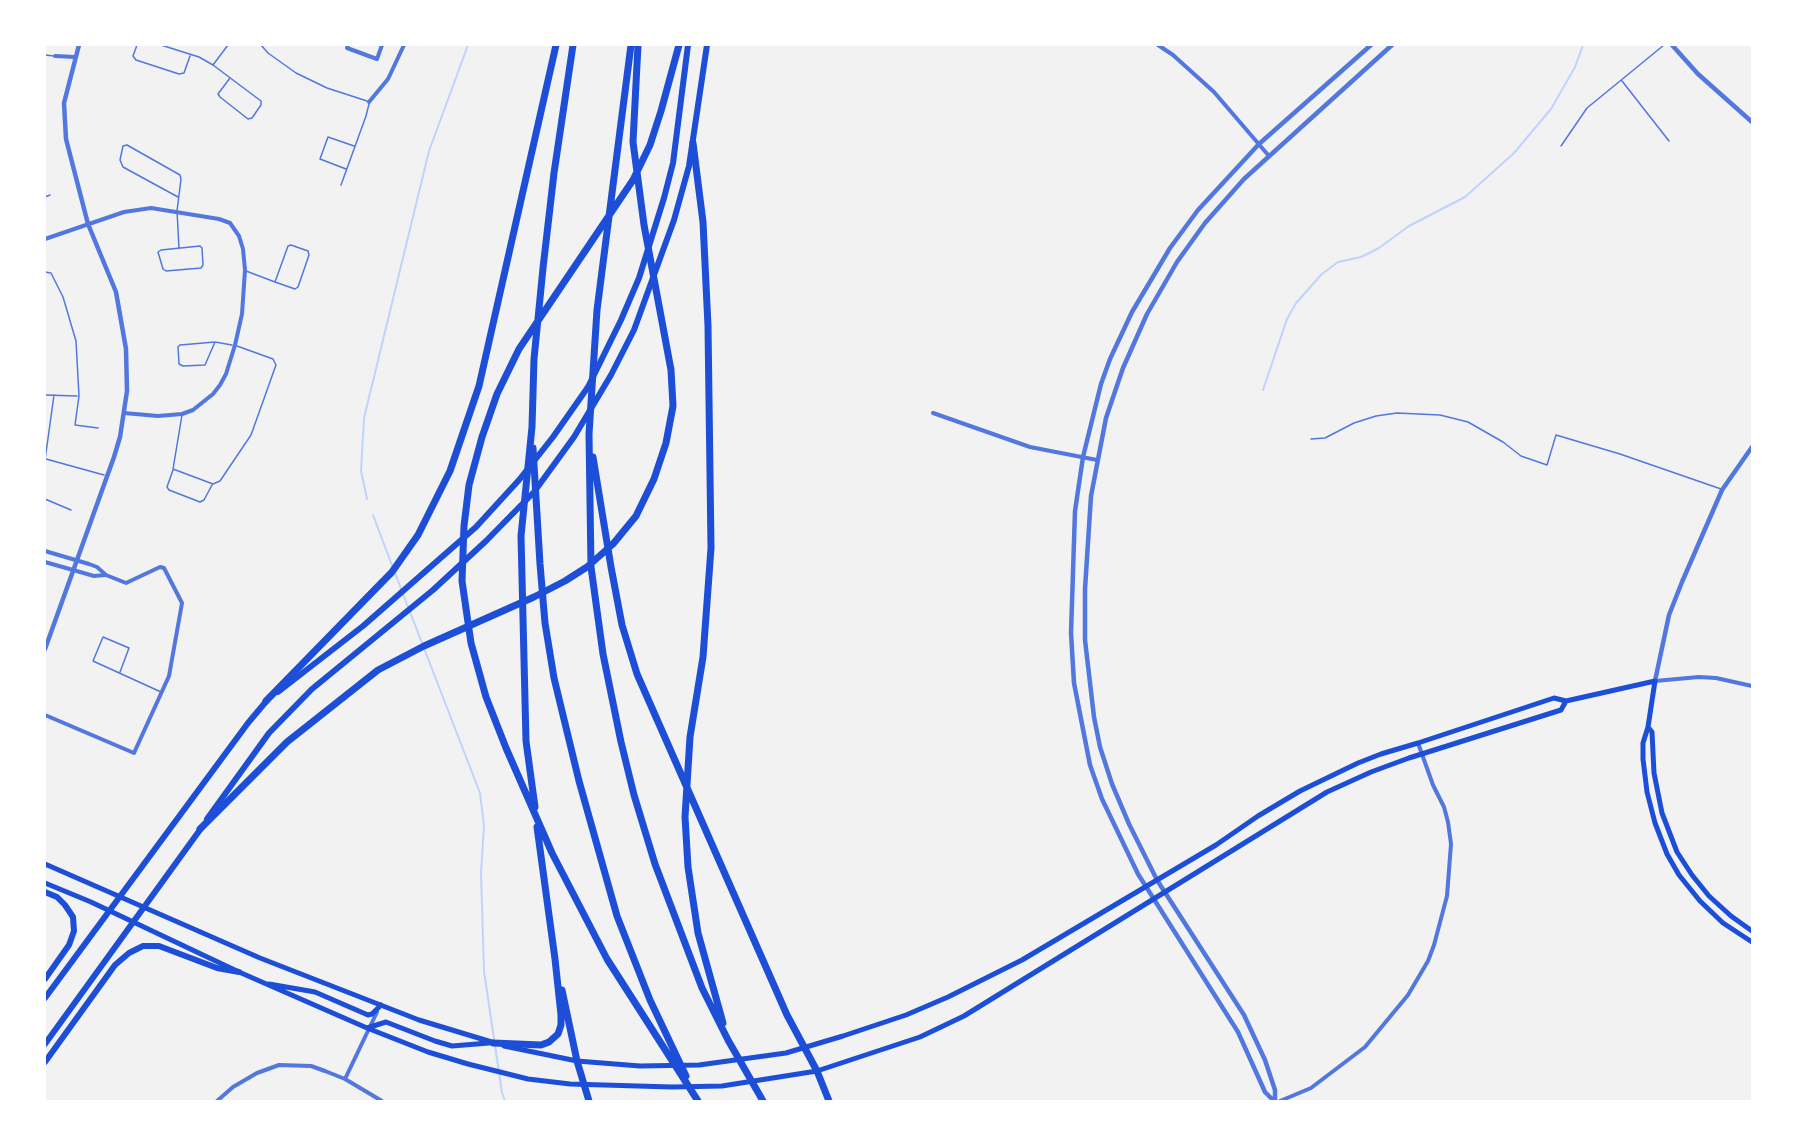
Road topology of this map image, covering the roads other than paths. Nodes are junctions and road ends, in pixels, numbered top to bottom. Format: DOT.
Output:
graph roads {
  1 [pos="79,45"];
  2 [pos="137,45"];
  3 [pos="161,45"];
  4 [pos="228,45"];
  5 [pos="261,45"];
  6 [pos="348,45"];
  7 [pos="382,45"];
  8 [pos="404,45"];
  9 [pos="556,45"];
  10 [pos="573,45"];
  11 [pos="631,45"];
  12 [pos="638,45"];
  13 [pos="679,45"];
  14 [pos="688,45"];
  15 [pos="707,45"];
  16 [pos="1158,45"];
  17 [pos="1371,45"];
  18 [pos="1392,45"];
  19 [pos="1664,45"];
  20 [pos="1671,45"];
  21 [pos="45,55"];
  22 [pos="190,55"];
  23 [pos="55,56"];
  24 [pos="75,57"];
  25 [pos="213,65"];
  26 [pos="230,78"];
  27 [pos="1622,80"];
  28 [pos="369,102"];
  29 [pos="1752,122"];
  30 [pos="1669,141"];
  31 [pos="693,143"];
  32 [pos="1258,144"];
  33 [pos="355,146"];
  34 [pos="1561,146"];
  35 [pos="1269,156"];
  36 [pos="347,169"];
  37 [pos="341,185"];
  38 [pos="50,195"];
  39 [pos="45,197"];
  40 [pos="178,197"];
  41 [pos="177,211"];
  42 [pos="88,224"];
  43 [pos="45,239"];
  44 [pos="179,248"];
  45 [pos="245,270"];
  46 [pos="45,272"];
  47 [pos="275,282"];
  48 [pos="215,342"];
  49 [pos="235,345"];
  50 [pos="45,395"];
  51 [pos="54,395"];
  52 [pos="79,396"];
  53 [pos="124,413"];
  54 [pos="933,413"];
  55 [pos="182,414"];
  56 [pos="532,427"];
  57 [pos="98,428"];
  58 [pos="589,434"];
  59 [pos="1311,439"];
  60 [pos="1752,447"];
  61 [pos="1083,458"];
  62 [pos="45,459"];
  63 [pos="1097,460"];
  64 [pos="173,469"];
  65 [pos="108,476"];
  66 [pos="213,484"];
  67 [pos="1722,490"];
  68 [pos="45,500"];
  69 [pos="71,510"];
  70 [pos="45,551"];
  71 [pos="77,560"];
  72 [pos="45,561"];
  73 [pos="73,570"];
  74 [pos="106,575"];
  75 [pos="45,649"];
  76 [pos="120,672"];
  77 [pos="1655,681"];
  78 [pos="1752,686"];
  79 [pos="162,692"];
  80 [pos="266,701"];
  81 [pos="1566,701"];
  82 [pos="45,715"];
  83 [pos="1648,727"];
  84 [pos="1418,743"];
  85 [pos="1423,755"];
  86 [pos="200,829"];
  87 [pos="45,864"];
  88 [pos="1157,880"];
  89 [pos="45,883"];
  90 [pos="1146,886"];
  91 [pos="45,892"];
  92 [pos="1164,893"];
  93 [pos="120,898"];
  94 [pos="1153,898"];
  95 [pos="142,908"];
  96 [pos="109,911"];
  97 [pos="132,922"];
  98 [pos="1752,931"];
  99 [pos="1752,942"];
  100 [pos="555,959"];
  101 [pos="239,972"];
  102 [pos="45,979"];
  103 [pos="264,983"];
  104 [pos="45,998"];
  105 [pos="381,1005"];
  106 [pos="368,1028"];
  107 [pos="728,1040"];
  108 [pos="493,1043"];
  109 [pos="45,1044"];
  110 [pos="805,1047"];
  111 [pos="577,1061"];
  112 [pos="45,1062"];
  113 [pos="817,1071"];
  114 [pos="345,1079"];
  115 [pos="584,1085"];
  116 [pos="217,1101"];
  117 [pos="382,1101"];
  118 [pos="589,1101"];
  119 [pos="698,1101"];
  120 [pos="763,1101"];
  121 [pos="829,1101"];
  122 [pos="1274,1101"];
  123 [pos="1280,1101"];
  1 -- 24 [label="street"];
  2 -- 22 [label="lane"];
  3 -- 22 [label="lane"];
  4 -- 25 [label="lane"];
  5 -- 28 [label="lane"];
  6 -- 7 [label="street"];
  8 -- 28 [label="street"];
  9 -- 80 [label="highway"];
  10 -- 56 [label="highway"];
  11 -- 58 [label="highway"];
  12 -- 86 [label="highway"];
  13 -- 119 [label="highway"];
  14 -- 80 [label="main road"];
  15 -- 31 [label="main road"];
  16 -- 32 [label="street"];
  17 -- 32 [label="street"];
  18 -- 35 [label="street"];
  19 -- 27 [label="lane"];
  20 -- 29 [label="street"];
  21 -- 23 [label="lane"];
  22 -- 25 [label="lane"];
  23 -- 24 [label="street"];
  24 -- 42 [label="street"];
  25 -- 26 [label="lane"];
  26 -- 26 [label="lane"];
  27 -- 30 [label="lane"];
  27 -- 34 [label="lane"];
  28 -- 33 [label="lane"];
  31 -- 86 [label="main road"];
  31 -- 107 [label="highway"];
  32 -- 35 [label="street"];
  32 -- 61 [label="street"];
  33 -- 36 [label="lane"];
  33 -- 36 [label="lane"];
  35 -- 63 [label="street"];
  36 -- 37 [label="lane"];
  38 -- 39 [label="lane"];
  40 -- 40 [label="lane"];
  40 -- 41 [label="lane"];
  41 -- 42 [label="street"];
  41 -- 44 [label="lane"];
  41 -- 45 [label="street"];
  42 -- 43 [label="street"];
  42 -- 53 [label="street"];
  44 -- 44 [label="lane"];
  45 -- 47 [label="lane"];
  45 -- 49 [label="street"];
  46 -- 52 [label="lane"];
  47 -- 47 [label="lane"];
  48 -- 48 [label="lane"];
  48 -- 49 [label="lane"];
  49 -- 55 [label="street"];
  49 -- 66 [label="lane"];
  50 -- 51 [label="lane"];
  51 -- 52 [label="lane"];
  51 -- 62 [label="lane"];
  52 -- 57 [label="lane"];
  53 -- 55 [label="street"];
  53 -- 65 [label="street"];
  54 -- 61 [label="street"];
  55 -- 64 [label="lane"];
  56 -- 100 [label="highway"];
  56 -- 119 [label="highway"];
  58 -- 107 [label="highway"];
  58 -- 110 [label="highway"];
  59 -- 67 [label="lane"];
  60 -- 67 [label="street"];
  61 -- 63 [label="street"];
  61 -- 90 [label="street"];
  62 -- 65 [label="lane"];
  63 -- 88 [label="street"];
  64 -- 66 [label="lane"];
  64 -- 66 [label="lane"];
  65 -- 71 [label="street"];
  67 -- 77 [label="street"];
  68 -- 69 [label="lane"];
  70 -- 71 [label="street"];
  71 -- 73 [label="street"];
  71 -- 74 [label="street"];
  72 -- 73 [label="street"];
  73 -- 74 [label="street"];
  73 -- 75 [label="street"];
  74 -- 79 [label="street"];
  76 -- 76 [label="lane"];
  76 -- 79 [label="lane"];
  77 -- 78 [label="street"];
  77 -- 81 [label="main road"];
  77 -- 83 [label="main road"];
  79 -- 82 [label="street"];
  80 -- 93 [label="main road"];
  81 -- 84 [label="main road"];
  81 -- 85 [label="main road"];
  83 -- 98 [label="main road"];
  83 -- 99 [label="main road"];
  84 -- 85 [label="street"];
  84 -- 88 [label="main road"];
  85 -- 92 [label="main road"];
  85 -- 123 [label="street"];
  86 -- 95 [label="main road"];
  87 -- 93 [label="main road"];
  88 -- 90 [label="main road"];
  88 -- 92 [label="street"];
  89 -- 96 [label="main road"];
  90 -- 94 [label="street"];
  90 -- 110 [label="main road"];
  91 -- 102 [label="main road"];
  92 -- 94 [label="main road"];
  92 -- 122 [label="street"];
  93 -- 95 [label="main road"];
  93 -- 96 [label="main road"];
  94 -- 113 [label="main road"];
  94 -- 122 [label="street"];
  95 -- 97 [label="main road"];
  95 -- 105 [label="main road"];
  96 -- 97 [label="main road"];
  96 -- 104 [label="main road"];
  97 -- 101 [label="main road"];
  97 -- 109 [label="main road"];
  100 -- 108 [label="highway"];
  100 -- 111 [label="highway"];
  101 -- 103 [label="main road"];
  101 -- 112 [label="main road"];
  103 -- 105 [label="main road"];
  103 -- 106 [label="main road"];
  105 -- 106 [label="street"];
  105 -- 108 [label="main road"];
  106 -- 108 [label="main road"];
  106 -- 114 [label="street"];
  106 -- 115 [label="main road"];
  107 -- 120 [label="highway"];
  108 -- 111 [label="main road"];
  110 -- 111 [label="main road"];
  110 -- 113 [label="highway"];
  111 -- 115 [label="highway"];
  113 -- 115 [label="main road"];
  113 -- 121 [label="highway"];
  114 -- 116 [label="street"];
  114 -- 117 [label="street"];
  115 -- 118 [label="highway"];
}
